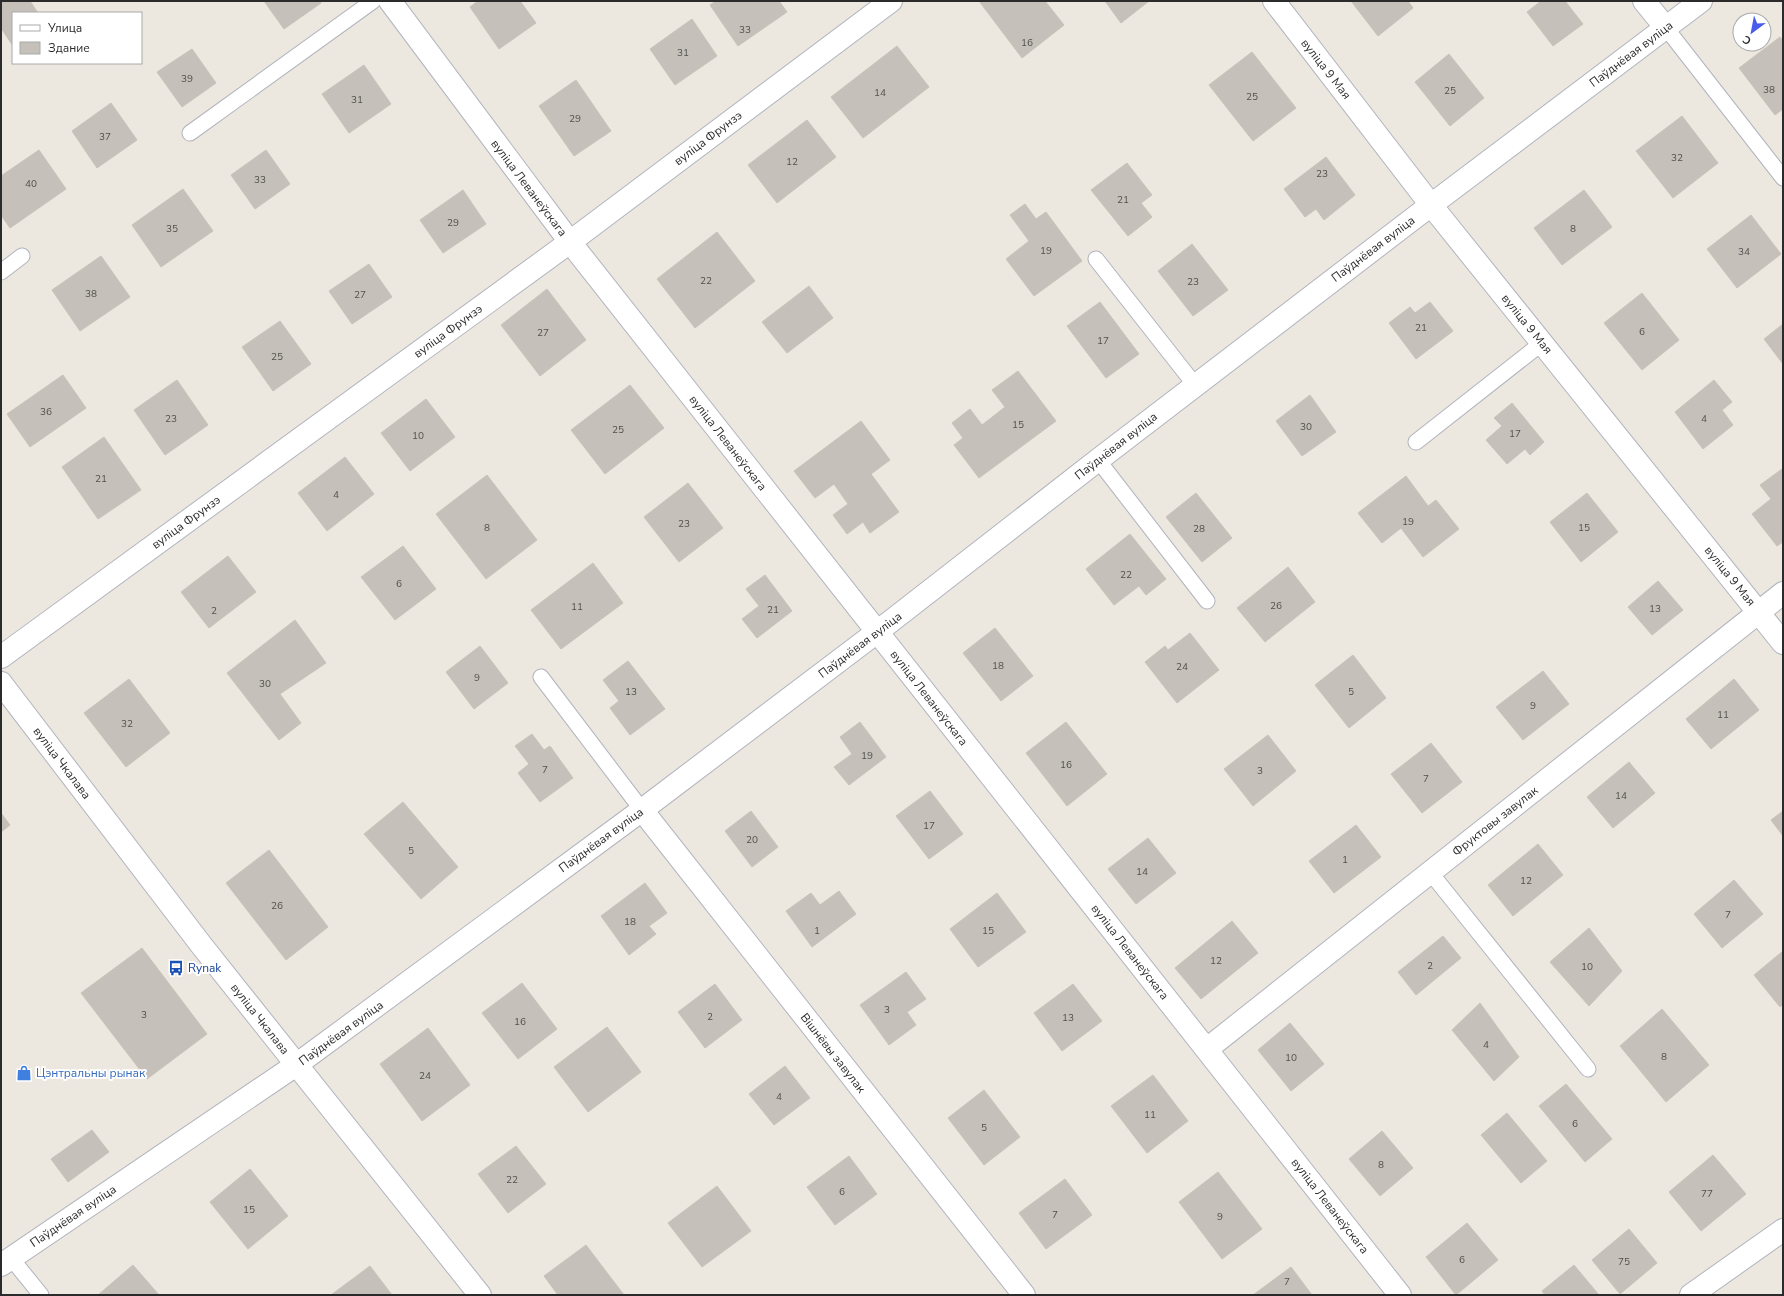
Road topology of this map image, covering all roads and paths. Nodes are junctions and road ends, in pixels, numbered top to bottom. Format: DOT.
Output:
graph roads {
  1 [pos="373,1"];
  2 [pos="390,1"];
  3 [pos="891,1"];
  4 [pos="1274,1"];
  5 [pos="1644,1"];
  6 [pos="1701,1"];
  7 [pos="1666,28"];
  8 [pos="190,133"];
  9 [pos="1783,178"];
  10 [pos="1431,205"];
  11 [pos="570,242"];
  12 [pos="22,256"];
  13 [pos="1096,259"];
  14 [pos="1,272"];
  15 [pos="1542,343"];
  16 [pos="1195,385"];
  17 [pos="1416,442"];
  18 [pos="1098,460"];
  19 [pos="1783,593"];
  20 [pos="1206,601"];
  21 [pos="1759,612"];
  22 [pos="877,632"];
  23 [pos="1783,643"];
  24 [pos="1,657"];
  25 [pos="541,676"];
  26 [pos="1,683"];
  27 [pos="642,810"];
  28 [pos="1430,872"];
  29 [pos="1207,1049"];
  30 [pos="296,1066"];
  31 [pos="1588,1069"];
  32 [pos="1783,1230"];
  33 [pos="6,1262"];
  34 [pos="41,1295"];
  35 [pos="480,1295"];
  36 [pos="1024,1295"];
  37 [pos="1400,1295"];
  38 [pos="1691,1295"];
  1 -- 8 [label="lane"];
  2 -- 11 [label="street, вуліца Леванеўскага"];
  3 -- 11 [label="street, вуліца Фрунзэ"];
  4 -- 10 [label="street, вуліца 9 Мая"];
  5 -- 7 [label="street"];
  6 -- 7 [label="street, Паўднёвая вуліца"];
  7 -- 9 [label="lane"];
  7 -- 10 [label="street, Паўднёвая вуліца"];
  10 -- 15 [label="street, вуліца 9 Мая"];
  10 -- 16 [label="street, Паўднёвая вуліца"];
  11 -- 22 [label="street, вуліца Леванеўскага"];
  11 -- 24 [label="street, вуліца Фрунзэ"];
  12 -- 14 [label="lane"];
  13 -- 16 [label="lane"];
  15 -- 17 [label="lane"];
  15 -- 21 [label="street, вуліца 9 Мая"];
  16 -- 18 [label="street, Паўднёвая вуліца"];
  18 -- 20 [label="lane"];
  18 -- 22 [label="street, Паўднёвая вуліца"];
  19 -- 21 [label="street, Фруктовы завулак"];
  21 -- 23 [label="street, вуліца 9 Мая"];
  21 -- 28 [label="street, Фруктовы завулак"];
  22 -- 27 [label="street, Паўднёвая вуліца"];
  22 -- 29 [label="street, вуліца Леванеўскага"];
  25 -- 27 [label="lane"];
  26 -- 30 [label="street, вуліца Чкалава"];
  27 -- 30 [label="street, Паўднёвая вуліца"];
  27 -- 36 [label="street, Вішнёвы завулак"];
  28 -- 29 [label="street, Фруктовы завулак"];
  28 -- 31 [label="lane"];
  29 -- 37 [label="street, вуліца Леванеўскага"];
  30 -- 33 [label="street, Паўднёвая вуліца"];
  30 -- 35 [label="street, вуліца Чкалава"];
  32 -- 38 [label="street"];
  33 -- 34 [label="lane"];
}
